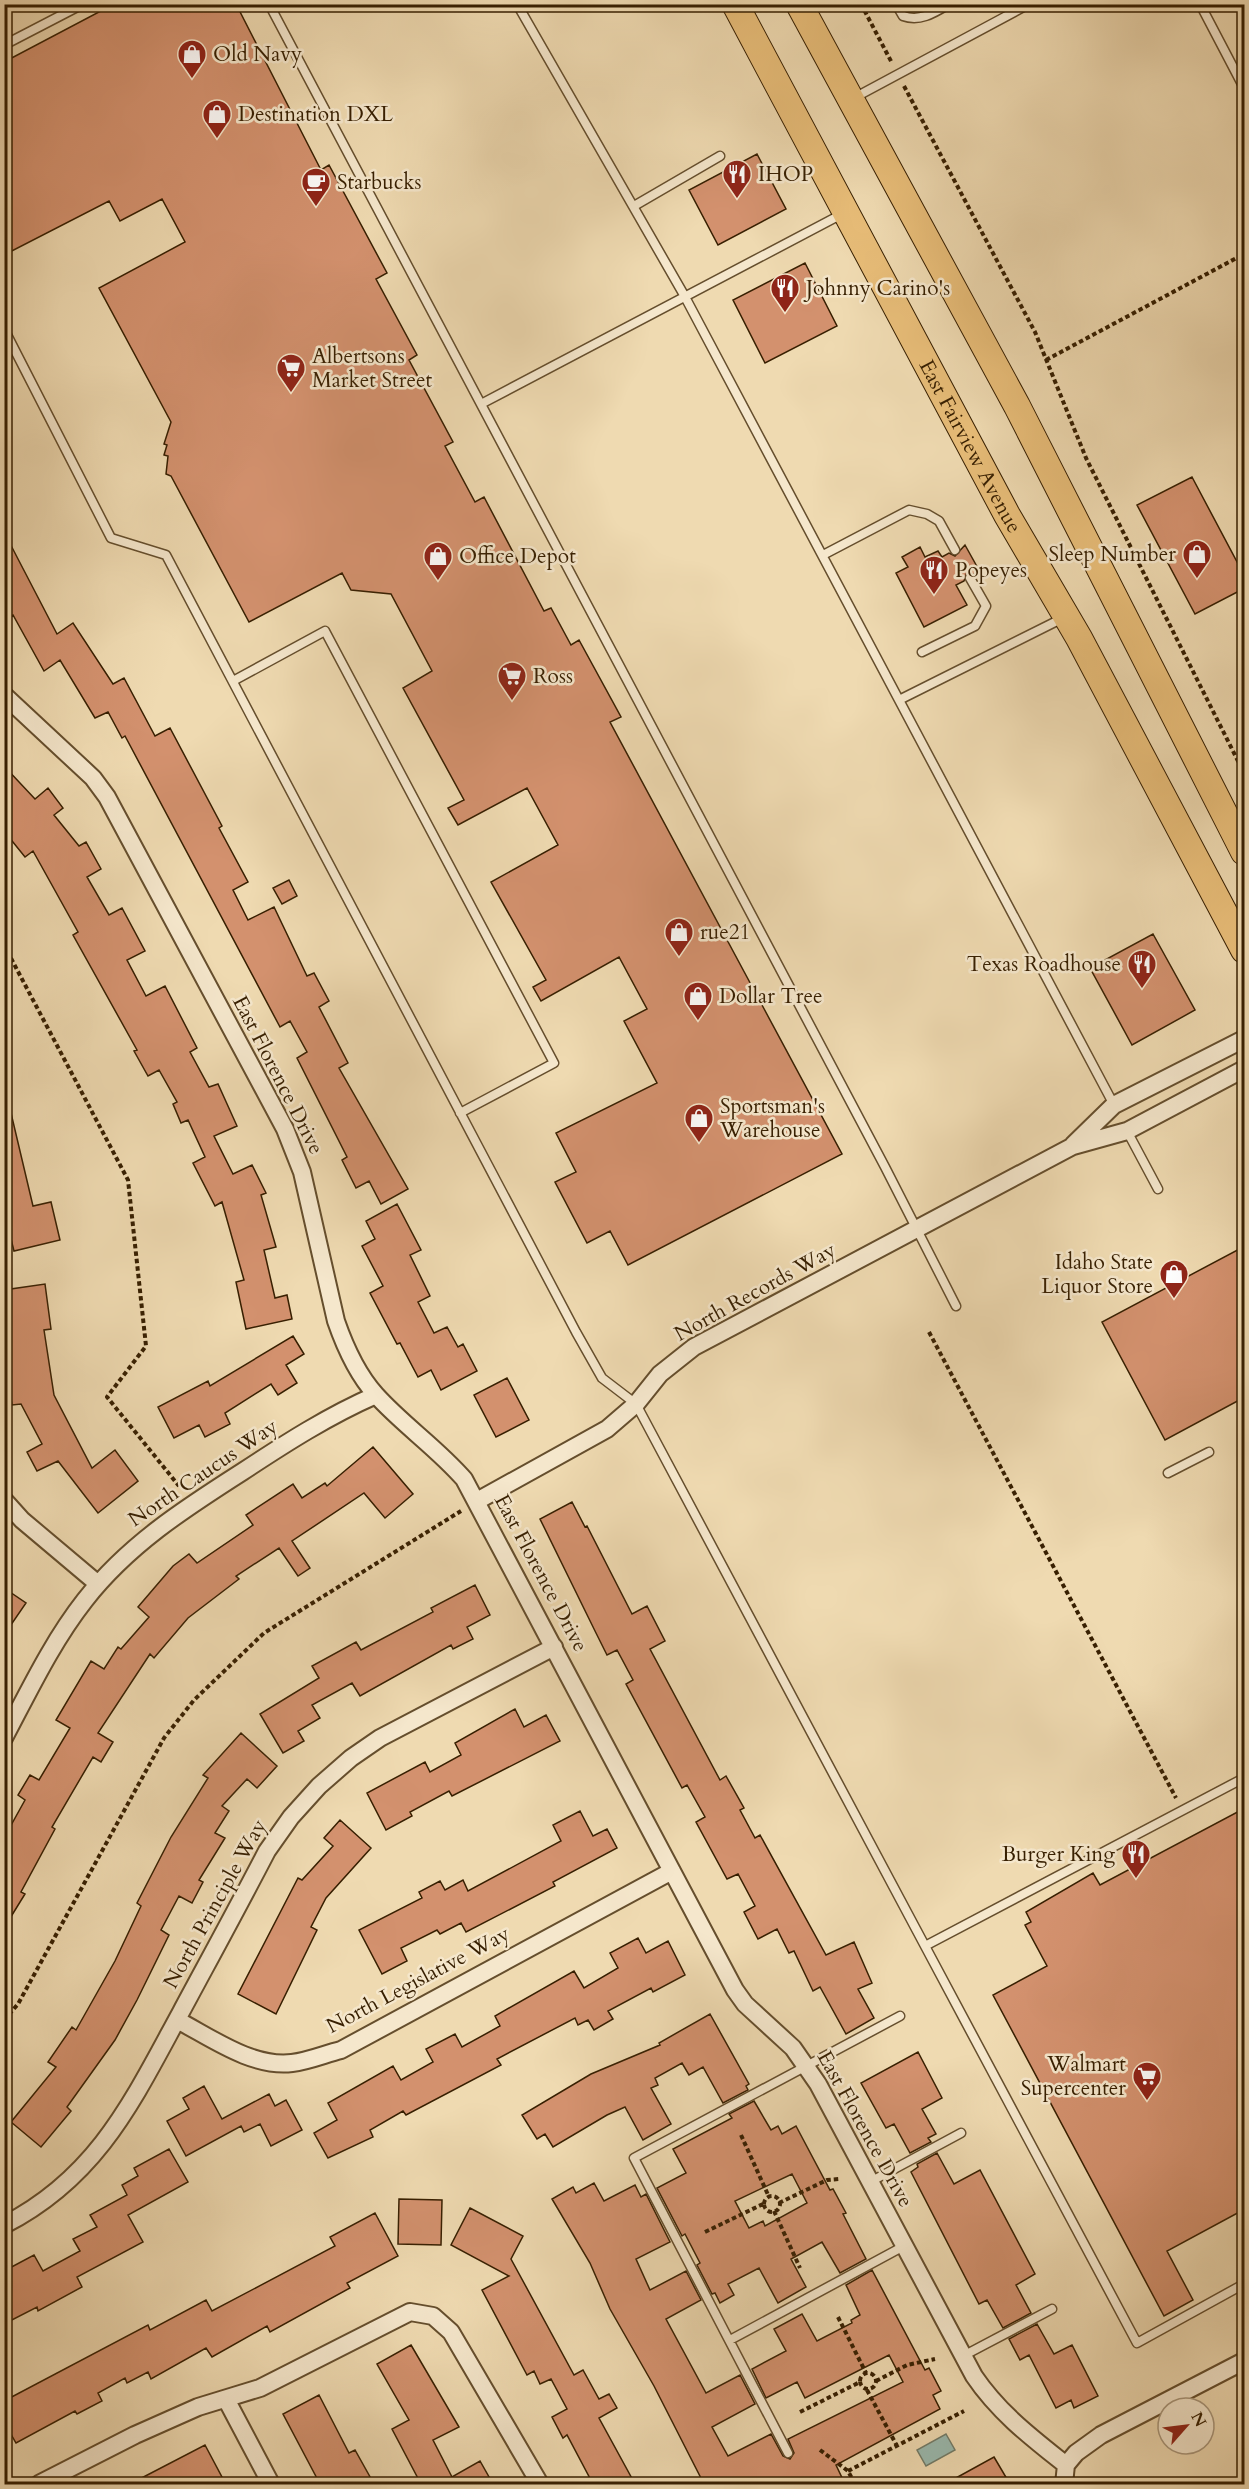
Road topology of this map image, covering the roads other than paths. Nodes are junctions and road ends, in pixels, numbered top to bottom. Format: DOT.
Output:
graph roads {
  1 [pos="82,4"];
  2 [pos="269,4"];
  3 [pos="517,4"];
  4 [pos="735,4"];
  5 [pos="800,4"];
  6 [pos="896,4"];
  7 [pos="949,4"];
  8 [pos="1029,4"];
  9 [pos="1200,4"];
  10 [pos="4,45"];
  11 [pos="1245,88"];
  12 [pos="850,100"];
  13 [pos="720,156"];
  14 [pos="634,206"];
  15 [pos="846,211"];
  16 [pos="684,295"];
  17 [pos="4,329"];
  18 [pos="480,404"];
  19 [pos="955,550"];
  20 [pos="822,555"];
  21 [pos="970,578"];
  22 [pos="1066,616"];
  23 [pos="922,652"];
  24 [pos="233,681"];
  25 [pos="4,695"];
  26 [pos="899,700"];
  27 [pos="1245,852"];
  28 [pos="1245,950"];
  29 [pos="1245,1039"];
  30 [pos="1245,1070"];
  31 [pos="1114,1105"];
  32 [pos="460,1113"];
  33 [pos="1127,1131"];
  34 [pos="1073,1146"];
  35 [pos="1158,1189"];
  36 [pos="918,1229"];
  37 [pos="956,1306"];
  38 [pos="376,1395"];
  39 [pos="636,1404"];
  40 [pos="1209,1452"];
  41 [pos="1168,1473"];
  42 [pos="4,1500"];
  43 [pos="477,1501"];
  44 [pos="98,1584"];
  45 [pos="555,1647"];
  46 [pos="4,1737"];
  47 [pos="1245,1778"];
  48 [pos="672,1871"];
  49 [pos="925,1946"];
  50 [pos="900,2016"];
  51 [pos="177,2020"];
  52 [pos="806,2065"];
  53 [pos="961,2133"];
  54 [pos="870,2182"];
  55 [pos="4,2225"];
  56 [pos="904,2246"];
  57 [pos="1245,2284"];
  58 [pos="1052,2309"];
  59 [pos="729,2340"];
  60 [pos="963,2356"];
  61 [pos="1242,2368"];
  62 [pos="226,2399"];
  63 [pos="788,2453"];
  64 [pos="1066,2465"];
  65 [pos="1064,2483"];
  66 [pos="39,2484"];
  67 [pos="271,2484"];
  68 [pos="540,2484"];
  1 -- 10 [label="lane"];
  2 -- 18 [label="lane"];
  3 -- 14 [label="lane"];
  4 -- 15 [label="main road, East Fairview Avenue"];
  5 -- 12 [label="main road"];
  6 -- 7 [label="lane"];
  8 -- 12 [label="lane"];
  9 -- 11 [label="lane"];
  12 -- 27 [label="main road"];
  13 -- 14 [label="lane"];
  14 -- 16 [label="lane"];
  15 -- 16 [label="lane"];
  15 -- 22 [label="main road, East Fairview Avenue"];
  16 -- 18 [label="lane"];
  16 -- 20 [label="lane"];
  17 -- 24 [label="lane"];
  18 -- 36 [label="lane"];
  19 -- 20 [label="lane"];
  20 -- 26 [label="lane"];
  21 -- 23 [label="lane"];
  22 -- 26 [label="lane"];
  22 -- 28 [label="main road, East Fairview Avenue"];
  24 -- 32 [label="lane"];
  24 -- 32 [label="lane"];
  25 -- 38 [label="street, East Florence Drive"];
  26 -- 31 [label="lane"];
  29 -- 31 [label="street, North Records Way"];
  30 -- 33 [label="street, North Records Way"];
  31 -- 34 [label="street, North Records Way"];
  32 -- 39 [label="lane"];
  33 -- 34 [label="street, North Records Way"];
  33 -- 35 [label="lane"];
  34 -- 36 [label="street, North Records Way"];
  36 -- 37 [label="lane"];
  36 -- 39 [label="street, North Records Way"];
  38 -- 43 [label="street, East Florence Drive"];
  38 -- 44 [label="street, North Caucus Way"];
  39 -- 43 [label="street, North Records Way"];
  39 -- 49 [label="lane"];
  40 -- 41 [label="lane"];
  42 -- 44 [label="street"];
  43 -- 45 [label="street, East Florence Drive"];
  44 -- 46 [label="street, North Caucus Way"];
  45 -- 48 [label="street, East Florence Drive"];
  45 -- 51 [label="street, North Principle Way"];
  47 -- 49 [label="lane"];
  48 -- 51 [label="street, North Legislative Way"];
  48 -- 52 [label="street, East Florence Drive"];
  49 -- 57 [label="lane"];
  50 -- 52 [label="lane"];
  51 -- 55 [label="street, North Principle Way"];
  52 -- 54 [label="street, East Florence Drive"];
  52 -- 59 [label="lane"];
  53 -- 54 [label="lane"];
  54 -- 56 [label="street, East Florence Drive"];
  56 -- 59 [label="lane"];
  56 -- 60 [label="street, East Florence Drive"];
  58 -- 60 [label="lane"];
  59 -- 63 [label="lane"];
  60 -- 64 [label="street, East Florence Drive"];
  61 -- 64 [label="street"];
  62 -- 66 [label="street"];
  62 -- 67 [label="street"];
  62 -- 68 [label="street"];
  64 -- 65 [label="street"];
}
